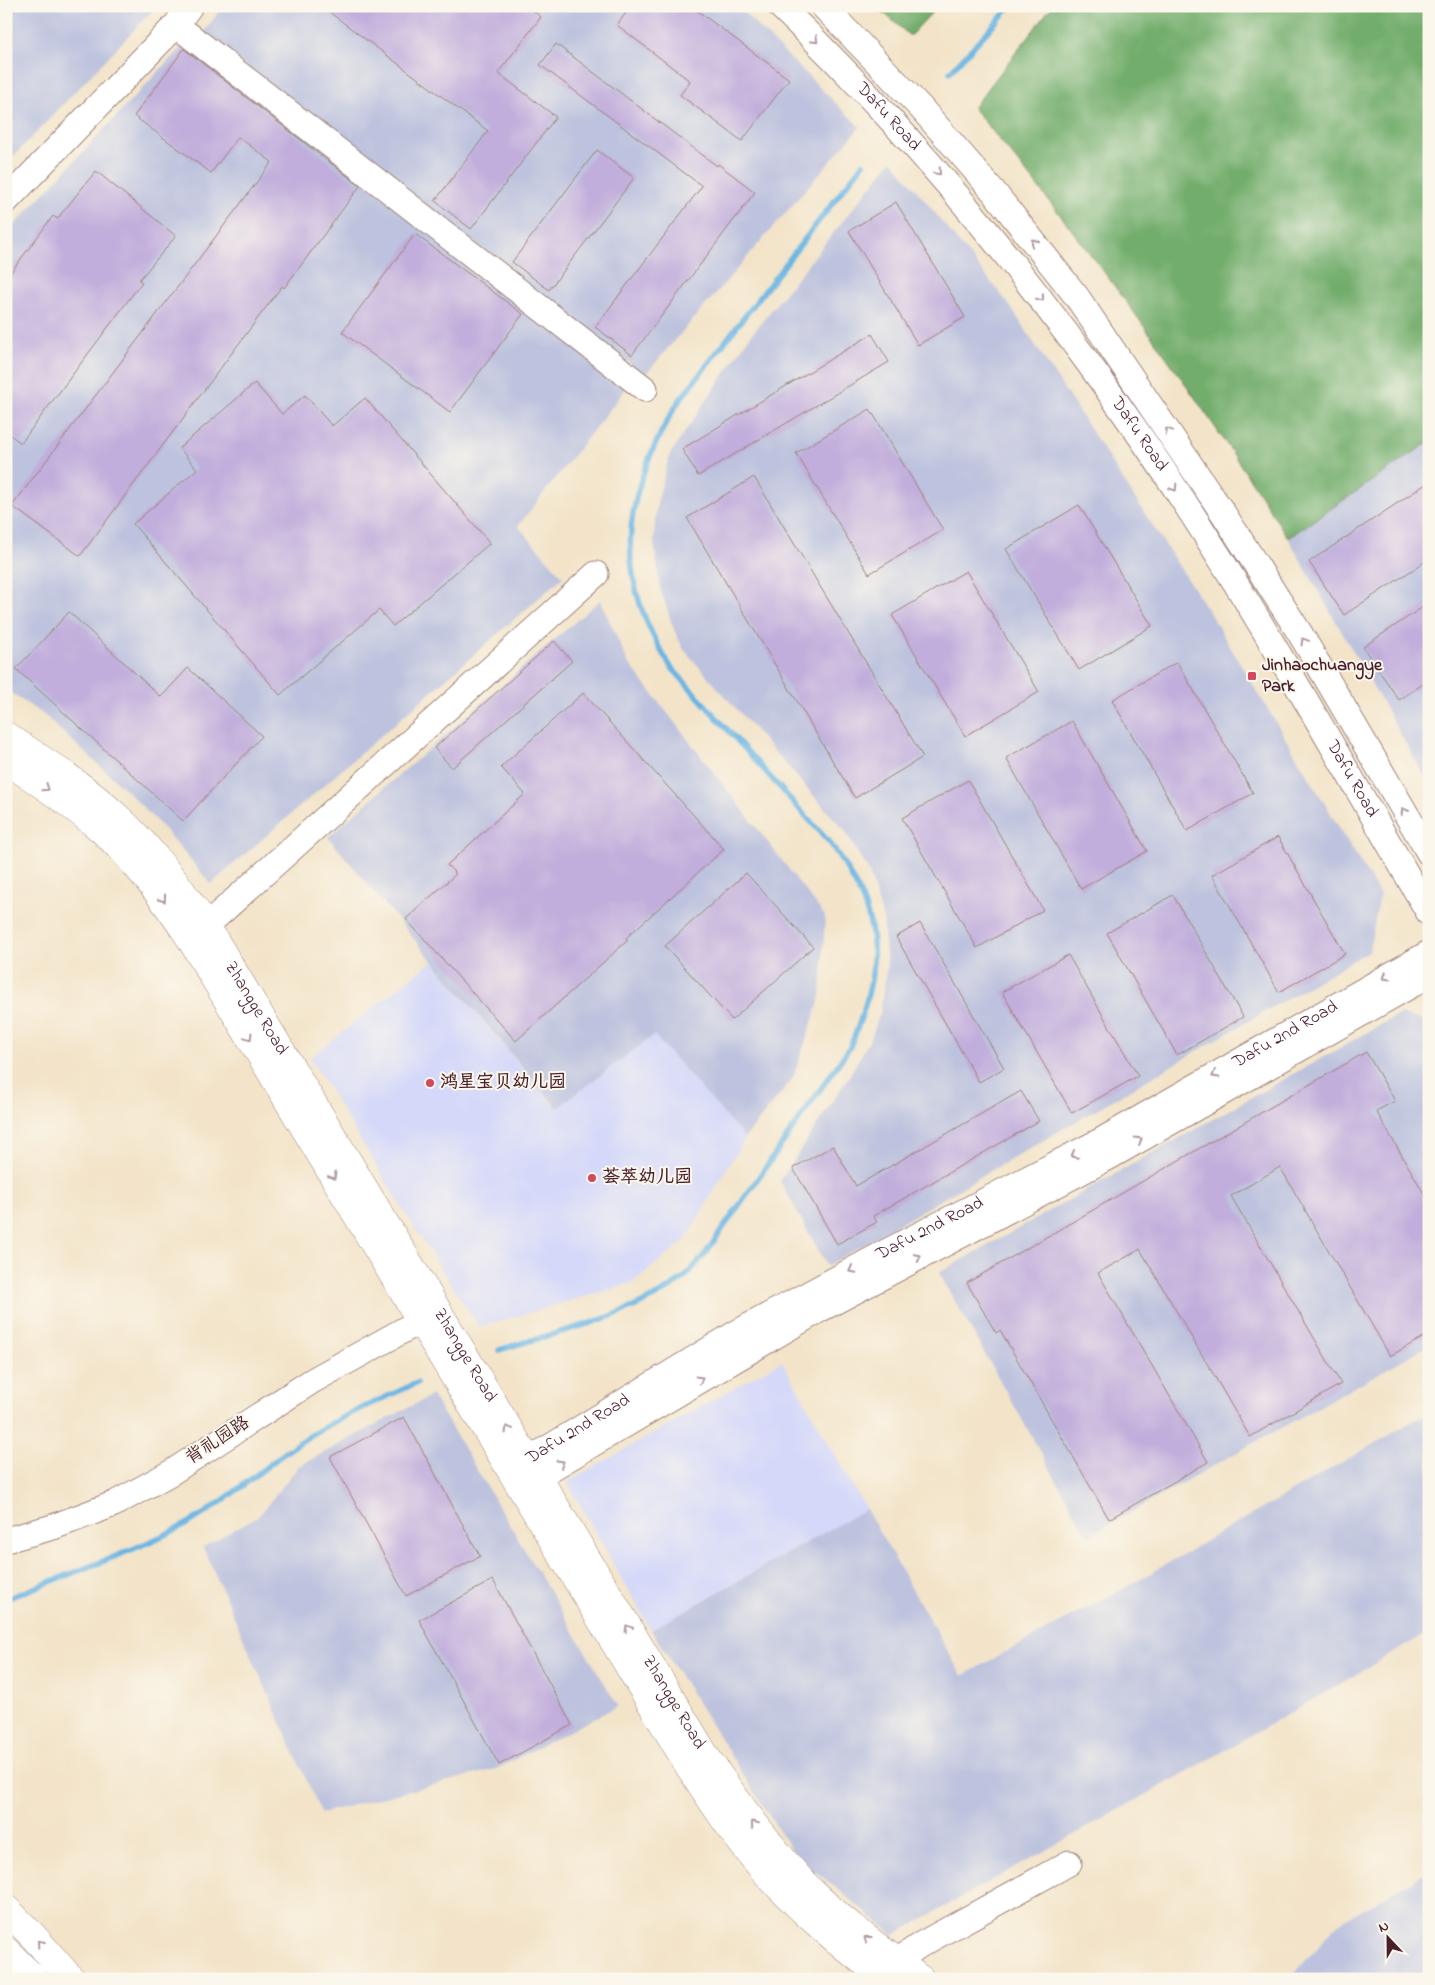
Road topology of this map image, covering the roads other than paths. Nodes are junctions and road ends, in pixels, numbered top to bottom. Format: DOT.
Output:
graph roads {
  1 [pos="780,6"];
  2 [pos="823,6"];
  3 [pos="183,16"];
  4 [pos="6,201"];
  5 [pos="645,389"];
  6 [pos="596,574"];
  7 [pos="6,736"];
  8 [pos="6,760"];
  9 [pos="1429,853"];
  10 [pos="1429,913"];
  11 [pos="206,926"];
  12 [pos="1429,953"];
  13 [pos="1429,975"];
  14 [pos="420,1321"];
  15 [pos="527,1472"];
  16 [pos="6,1540"];
  17 [pos="1069,1863"];
  18 [pos="6,1909"];
  19 [pos="6,1951"];
  20 [pos="888,1974"];
  21 [pos="34,1979"];
  22 [pos="71,1979"];
  23 [pos="920,1979"];
  1 -- 10 [label="street, Dafu Road, one-way"];
  9 -- 2 [label="street, Dafu Road, one-way"];
  3 -- 4 [label="street"];
  3 -- 5 [label="street"];
  6 -- 11 [label="street"];
  7 -- 11 [label="main road, Zhangge Road"];
  8 -- 14 [label="main road, Zhangge Road, one-way"];
  15 -- 11 [label="main road, Zhangge Road, one-way"];
  12 -- 15 [label="street, Dafu 2nd Road, one-way"];
  15 -- 13 [label="street, Dafu 2nd Road, one-way"];
  14 -- 15 [label="main road, Zhangge Road"];
  14 -- 16 [label="street, 背礼园路"];
  15 -- 20 [label="main road, Zhangge Road"];
  17 -- 20 [label="street"];
  22 -- 18 [label="main road, one-way"];
  19 -- 21 [label="main road"];
  20 -- 23 [label="main road, Zhangge Road"];
}
